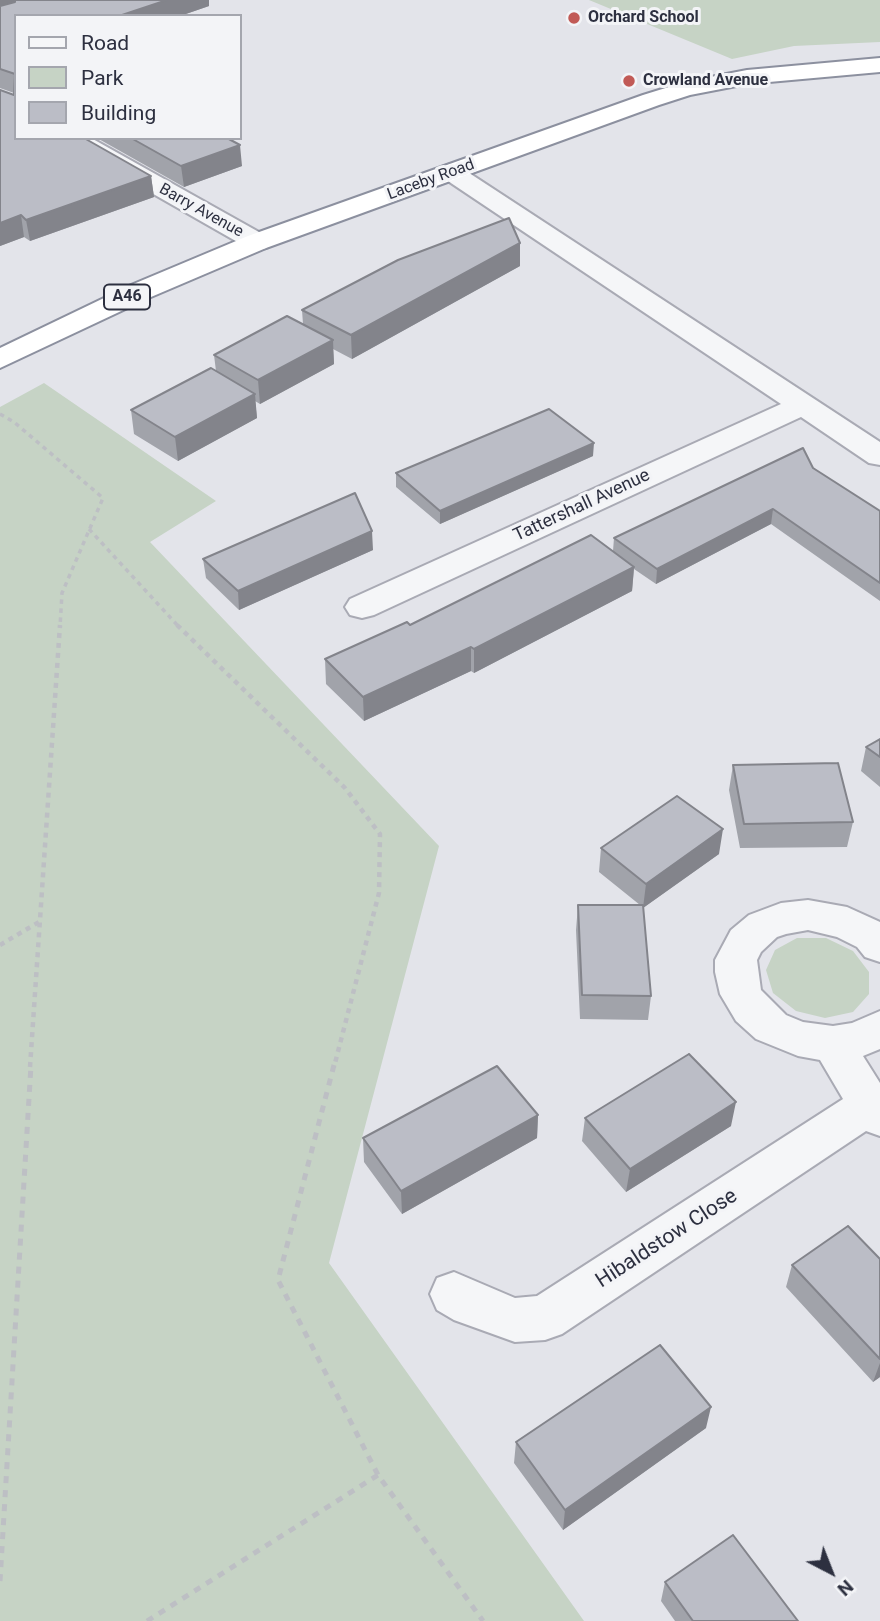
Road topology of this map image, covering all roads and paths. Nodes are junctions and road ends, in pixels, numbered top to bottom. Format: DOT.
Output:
graph roads {
  1 [pos="880,65"];
  2 [pos="77,140"];
  3 [pos="451,172"];
  4 [pos="257,242"];
  5 [pos="0,359"];
  6 [pos="802,405"];
  7 [pos="0,414"];
  8 [pos="876,450"];
  9 [pos="89,529"];
  10 [pos="362,607"];
  11 [pos="40,922"];
  12 [pos="0,945"];
  13 [pos="880,946"];
  14 [pos="880,1028"];
  15 [pos="833,1044"];
  16 [pos="875,1111"];
  17 [pos="454,1294"];
  18 [pos="378,1475"];
  19 [pos="0,1581"];
  20 [pos="147,1621"];
  21 [pos="483,1621"];
  1 -- 3 [label="highway, Laceby Road / A46"];
  2 -- 4 [label="street, Barry Avenue"];
  3 -- 4 [label="highway, Laceby Road / A46"];
  3 -- 6 [label="street"];
  4 -- 5 [label="highway, Laceby Road / A46"];
  6 -- 8 [label="street"];
  6 -- 10 [label="street, Tattershall Avenue"];
  7 -- 9 [label="path"];
  9 -- 11 [label="path"];
  9 -- 18 [label="path"];
  11 -- 12 [label="path"];
  11 -- 19 [label="path"];
  13 -- 15 [label="street"];
  14 -- 15 [label="street"];
  15 -- 16 [label="street"];
  16 -- 17 [label="street, Hibaldstow Close"];
  18 -- 20 [label="path"];
  18 -- 21 [label="path"];
}
